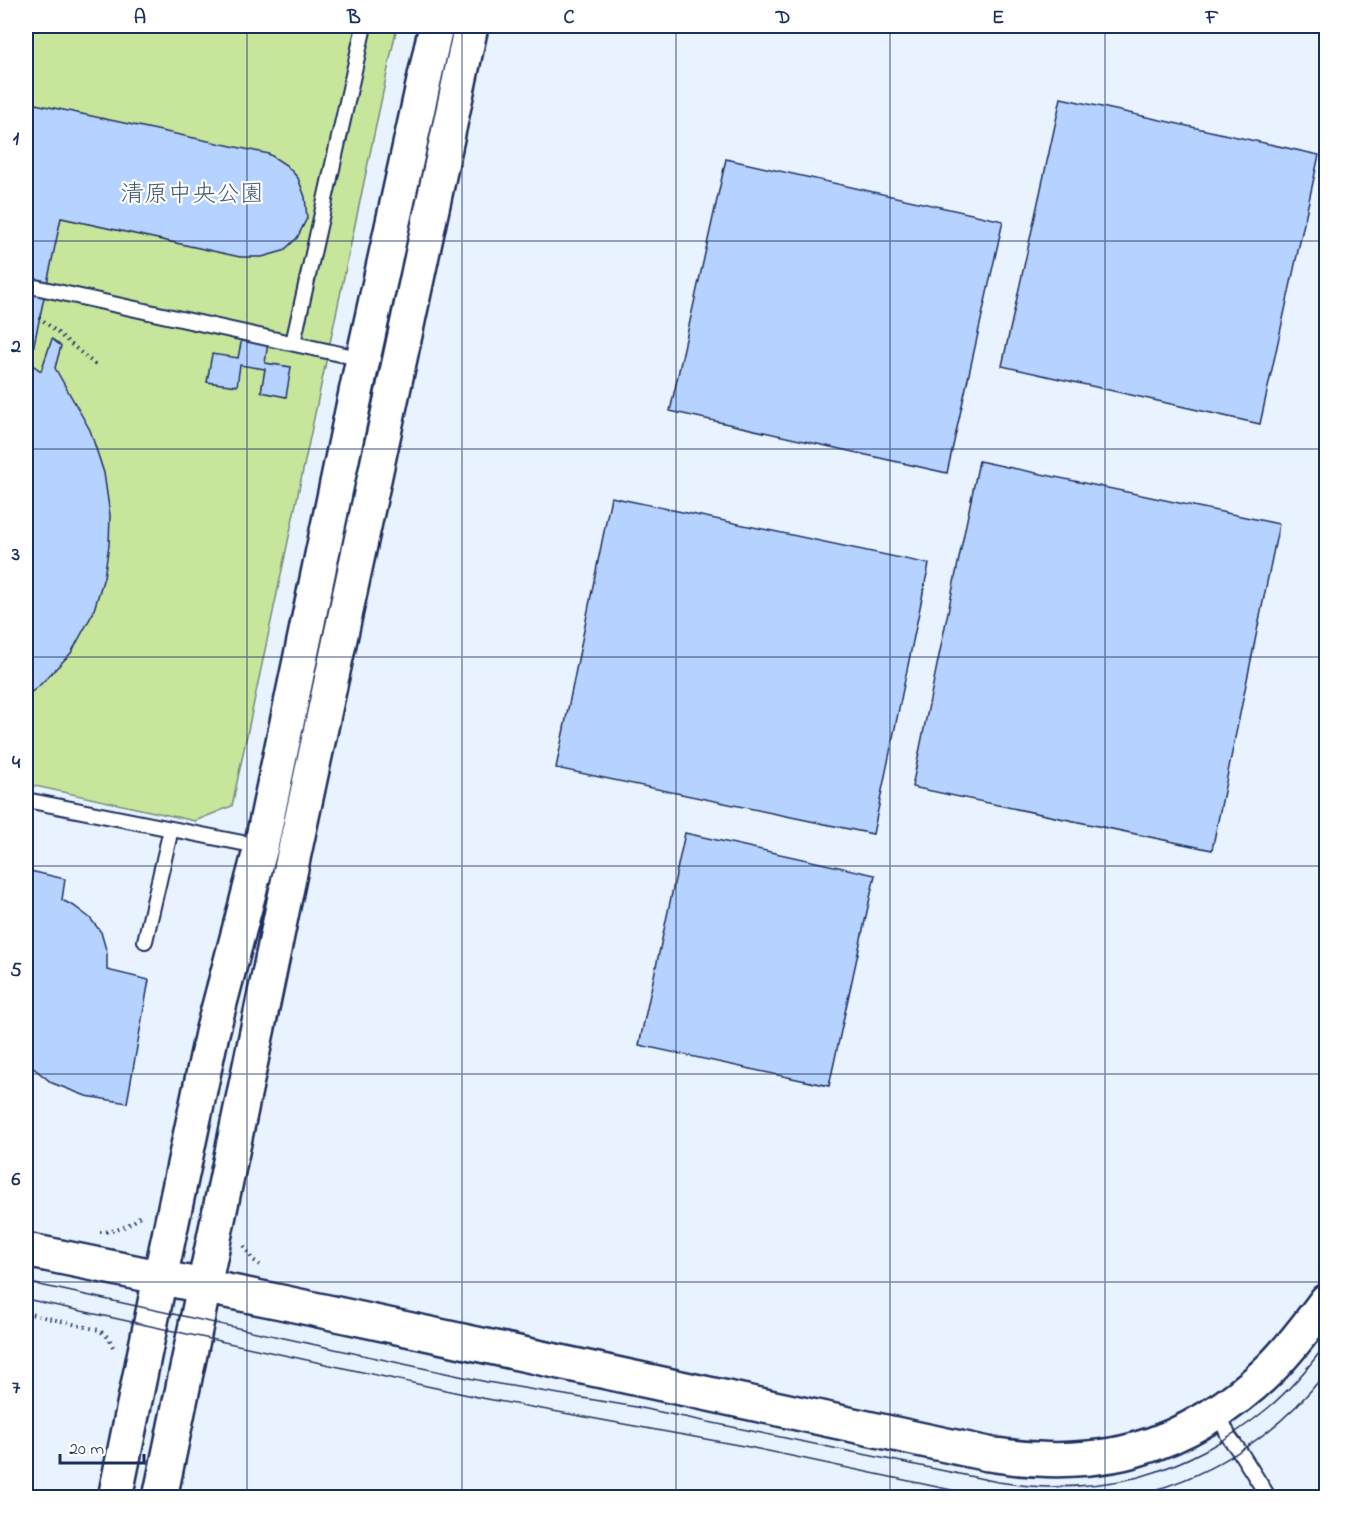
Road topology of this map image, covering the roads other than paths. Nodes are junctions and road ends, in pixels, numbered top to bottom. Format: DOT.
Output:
graph roads {
  1 [pos="364,26"];
  2 [pos="435,26"];
  3 [pos="471,26"];
  4 [pos="26,285"];
  5 [pos="293,343"];
  6 [pos="363,358"];
  7 [pos="26,800"];
  8 [pos="171,830"];
  9 [pos="277,850"];
  10 [pos="145,941"];
  11 [pos="26,1250"];
  12 [pos="160,1278"];
  13 [pos="204,1286"];
  14 [pos="1320,1290"];
  15 [pos="1218,1412"];
  16 [pos="115,1497"];
  17 [pos="160,1497"];
  18 [pos="1269,1497"];
  1 -- 5 [label="lane"];
  2 -- 6 [label="street"];
  3 -- 9 [label="street"];
  4 -- 5 [label="lane"];
  5 -- 6 [label="lane"];
  6 -- 9 [label="street"];
  7 -- 8 [label="lane"];
  8 -- 9 [label="lane"];
  8 -- 10 [label="lane"];
  9 -- 12 [label="street"];
  9 -- 13 [label="street"];
  11 -- 12 [label="street"];
  12 -- 13 [label="street"];
  12 -- 16 [label="street"];
  13 -- 15 [label="street"];
  13 -- 17 [label="street"];
  14 -- 15 [label="street"];
  15 -- 18 [label="lane"];
}
